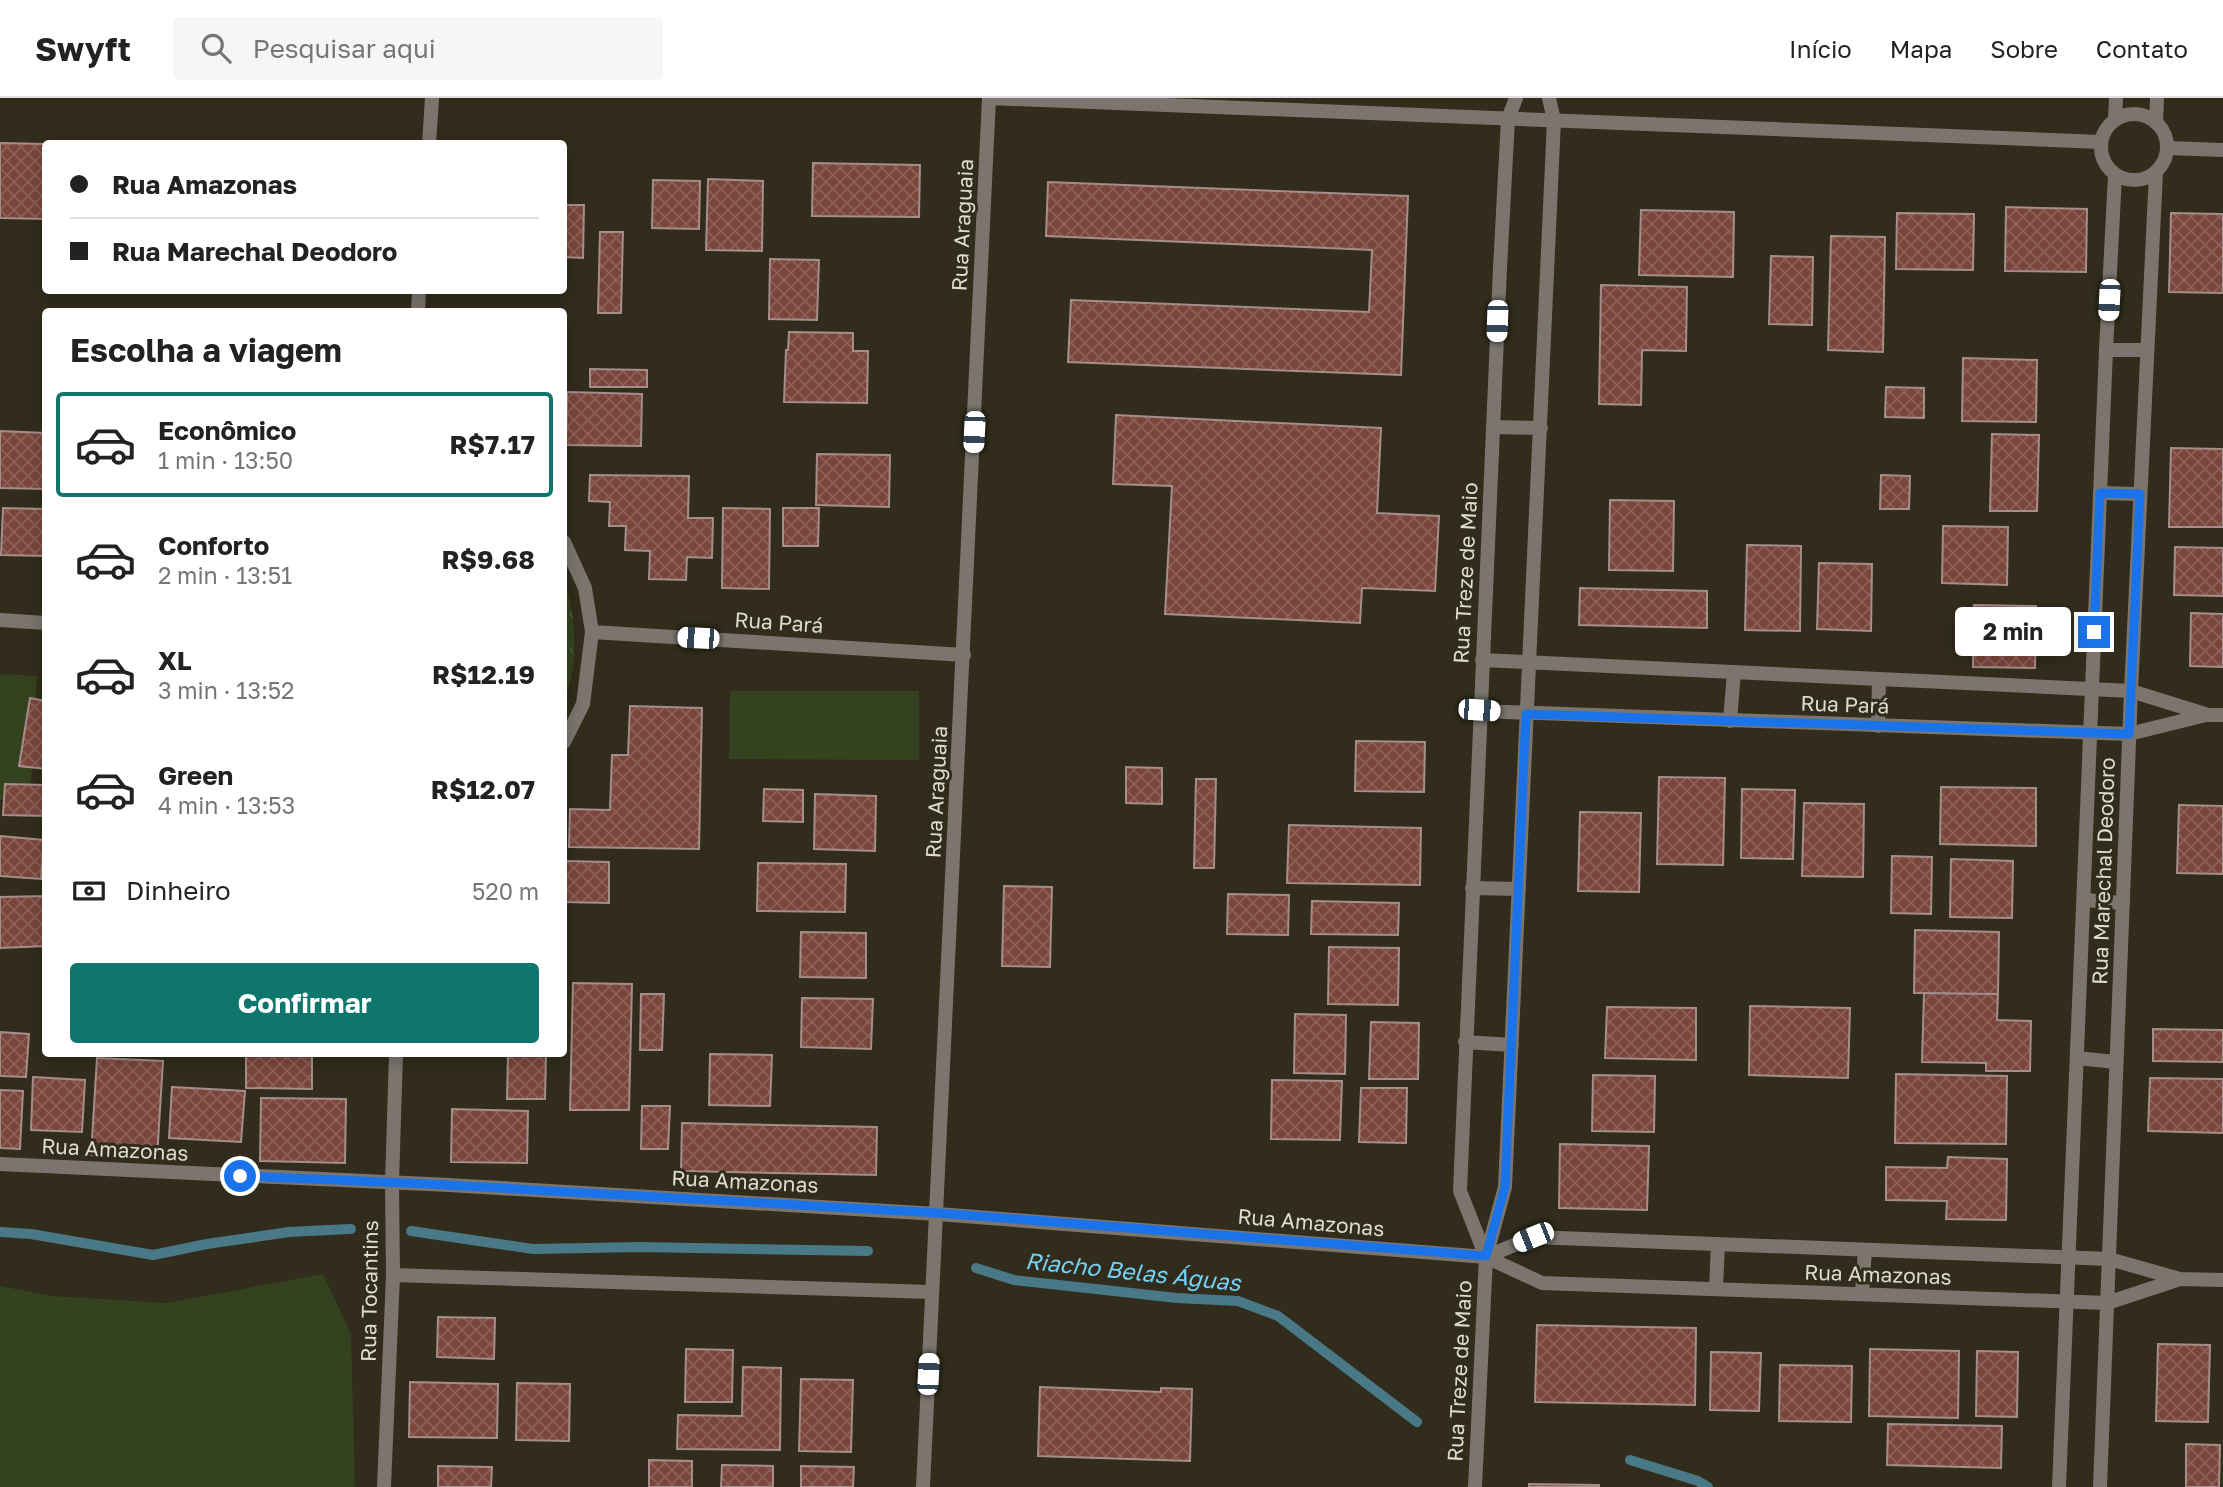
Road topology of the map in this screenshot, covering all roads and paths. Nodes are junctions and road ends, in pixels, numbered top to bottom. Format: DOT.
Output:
graph roads {
  1 [pos="432,98"];
  2 [pos="989,98"];
  3 [pos="1516,98"];
  4 [pos="1549,98"];
  5 [pos="2116,98"];
  6 [pos="2157,98"];
  7 [pos="1508,119"];
  8 [pos="2115,119"];
  9 [pos="1554,120"];
  10 [pos="2156,123"];
  11 [pos="429,140"];
  12 [pos="2101,142"];
  13 [pos="2167,148"];
  14 [pos="2223,150"];
  15 [pos="2156,172"];
  16 [pos="2115,174"];
  17 [pos="2106,349"];
  18 [pos="2146,350"];
  19 [pos="1493,427"];
  20 [pos="1541,428"];
  21 [pos="2100,493"];
  22 [pos="2140,494"];
  23 [pos="567,549"];
  24 [pos="0,620"];
  25 [pos="42,623"];
  26 [pos="592,632"];
  27 [pos="964,654"];
  28 [pos="1482,660"];
  29 [pos="1528,662"];
  30 [pos="1734,672"];
  31 [pos="1878,679"];
  32 [pos="2092,688"];
  33 [pos="2131,691"];
  34 [pos="1479,710"];
  35 [pos="1526,714"];
  36 [pos="2206,715"];
  37 [pos="2223,715"];
  38 [pos="1730,721"];
  39 [pos="1878,726"];
  40 [pos="2090,733"];
  41 [pos="2129,734"];
  42 [pos="567,736"];
  43 [pos="1472,888"];
  44 [pos="1519,889"];
  45 [pos="2084,900"];
  46 [pos="2123,903"];
  47 [pos="1465,1042"];
  48 [pos="1512,1045"];
  49 [pos="396,1057"];
  50 [pos="2077,1058"];
  51 [pos="2116,1062"];
  52 [pos="0,1164"];
  53 [pos="392,1183"];
  54 [pos="938,1213"];
  55 [pos="1718,1244"];
  56 [pos="1865,1250"];
  57 [pos="1486,1256"];
  58 [pos="2069,1258"];
  59 [pos="2109,1259"];
  60 [pos="393,1275"];
  61 [pos="2180,1279"];
  62 [pos="2223,1280"];
  63 [pos="1716,1288"];
  64 [pos="932,1292"];
  65 [pos="1862,1294"];
  66 [pos="2067,1302"];
  67 [pos="2107,1303"];
  68 [pos="384,1487"];
  69 [pos="923,1487"];
  70 [pos="1475,1487"];
  71 [pos="2059,1487"];
  72 [pos="2100,1487"];
  1 -- 11 [label="street"];
  2 -- 7 [label="street"];
  2 -- 27 [label="street, Rua Araguaia"];
  3 -- 7 [label="street, Rua Treze de Maio"];
  4 -- 9 [label="street, Rua Treze de Maio"];
  5 -- 8 [label="street"];
  6 -- 10 [label="street"];
  7 -- 9 [label="street"];
  7 -- 19 [label="street, Rua Treze de Maio"];
  8 -- 10 [label="street"];
  8 -- 12 [label="street"];
  9 -- 12 [label="street"];
  9 -- 20 [label="street, Rua Treze de Maio"];
  10 -- 13 [label="street"];
  12 -- 16 [label="street"];
  13 -- 14 [label="street"];
  13 -- 15 [label="street"];
  15 -- 16 [label="street"];
  15 -- 18 [label="street, Rua Marechal Deodoro"];
  16 -- 17 [label="street, Rua Marechal Deodoro"];
  17 -- 18 [label="street"];
  17 -- 21 [label="street, Rua Marechal Deodoro"];
  18 -- 22 [label="street, Rua Marechal Deodoro"];
  19 -- 20 [label="street"];
  19 -- 28 [label="street, Rua Treze de Maio"];
  20 -- 29 [label="street, Rua Treze de Maio"];
  21 -- 22 [label="street"];
  21 -- 32 [label="street, Rua Marechal Deodoro"];
  22 -- 33 [label="street, Rua Marechal Deodoro"];
  23 -- 26 [label="street"];
  24 -- 25 [label="street"];
  26 -- 27 [label="street, Rua Pará"];
  26 -- 42 [label="street"];
  27 -- 54 [label="street, Rua Araguaia"];
  28 -- 29 [label="street, Rua Pará"];
  28 -- 34 [label="street, Rua Treze de Maio"];
  29 -- 30 [label="street, Rua Pará"];
  29 -- 35 [label="street, Rua Treze de Maio"];
  30 -- 31 [label="street, Rua Pará"];
  30 -- 38 [label="street"];
  31 -- 32 [label="street, Rua Pará"];
  31 -- 39 [label="street"];
  32 -- 33 [label="street, Rua Pará"];
  32 -- 40 [label="street, Rua Marechal Deodoro"];
  33 -- 36 [label="street, Rua Pará"];
  33 -- 41 [label="street, Rua Marechal Deodoro"];
  34 -- 35 [label="street, Rua Pará"];
  34 -- 43 [label="street, Rua Treze de Maio"];
  35 -- 38 [label="street, Rua Pará"];
  35 -- 44 [label="street, Rua Treze de Maio"];
  36 -- 37 [label="street, Rua Pará"];
  36 -- 41 [label="street, Rua Pará"];
  38 -- 39 [label="street, Rua Pará"];
  39 -- 40 [label="street, Rua Pará"];
  40 -- 41 [label="street, Rua Pará"];
  40 -- 45 [label="street, Rua Marechal Deodoro"];
  41 -- 46 [label="street, Rua Marechal Deodoro"];
  43 -- 44 [label="street"];
  43 -- 47 [label="street, Rua Treze de Maio"];
  44 -- 48 [label="street, Rua Treze de Maio"];
  45 -- 46 [label="street"];
  45 -- 50 [label="street, Rua Marechal Deodoro"];
  46 -- 51 [label="street, Rua Marechal Deodoro"];
  47 -- 48 [label="street"];
  47 -- 57 [label="street, Rua Treze de Maio"];
  48 -- 57 [label="street, Rua Treze de Maio"];
  49 -- 53 [label="street, Rua Tocantins"];
  50 -- 51 [label="street"];
  50 -- 58 [label="street, Rua Marechal Deodoro"];
  51 -- 59 [label="street, Rua Marechal Deodoro"];
  52 -- 53 [label="street, Rua Amazonas"];
  53 -- 54 [label="street, Rua Amazonas"];
  53 -- 60 [label="street, Rua Tocantins"];
  54 -- 57 [label="street, Rua Amazonas"];
  54 -- 64 [label="street, Rua Araguaia"];
  55 -- 56 [label="street, Rua Amazonas"];
  55 -- 57 [label="street, Rua Amazonas"];
  55 -- 63 [label="street"];
  56 -- 58 [label="street, Rua Amazonas"];
  56 -- 65 [label="street"];
  57 -- 63 [label="street, Rua Amazonas"];
  57 -- 70 [label="street, Rua Treze de Maio"];
  58 -- 59 [label="street, Rua Amazonas"];
  58 -- 66 [label="street, Rua Marechal Deodoro"];
  59 -- 61 [label="street, Rua Amazonas"];
  59 -- 67 [label="street, Rua Marechal Deodoro"];
  60 -- 64 [label="street"];
  60 -- 68 [label="street, Rua Tocantins"];
  61 -- 62 [label="street"];
  61 -- 67 [label="street, Rua Amazonas"];
  63 -- 65 [label="street, Rua Amazonas"];
  64 -- 69 [label="street, Rua Araguaia"];
  65 -- 66 [label="street, Rua Amazonas"];
  66 -- 67 [label="street, Rua Amazonas"];
  66 -- 71 [label="street, Rua Marechal Deodoro"];
  67 -- 72 [label="street, Rua Marechal Deodoro"];
}
